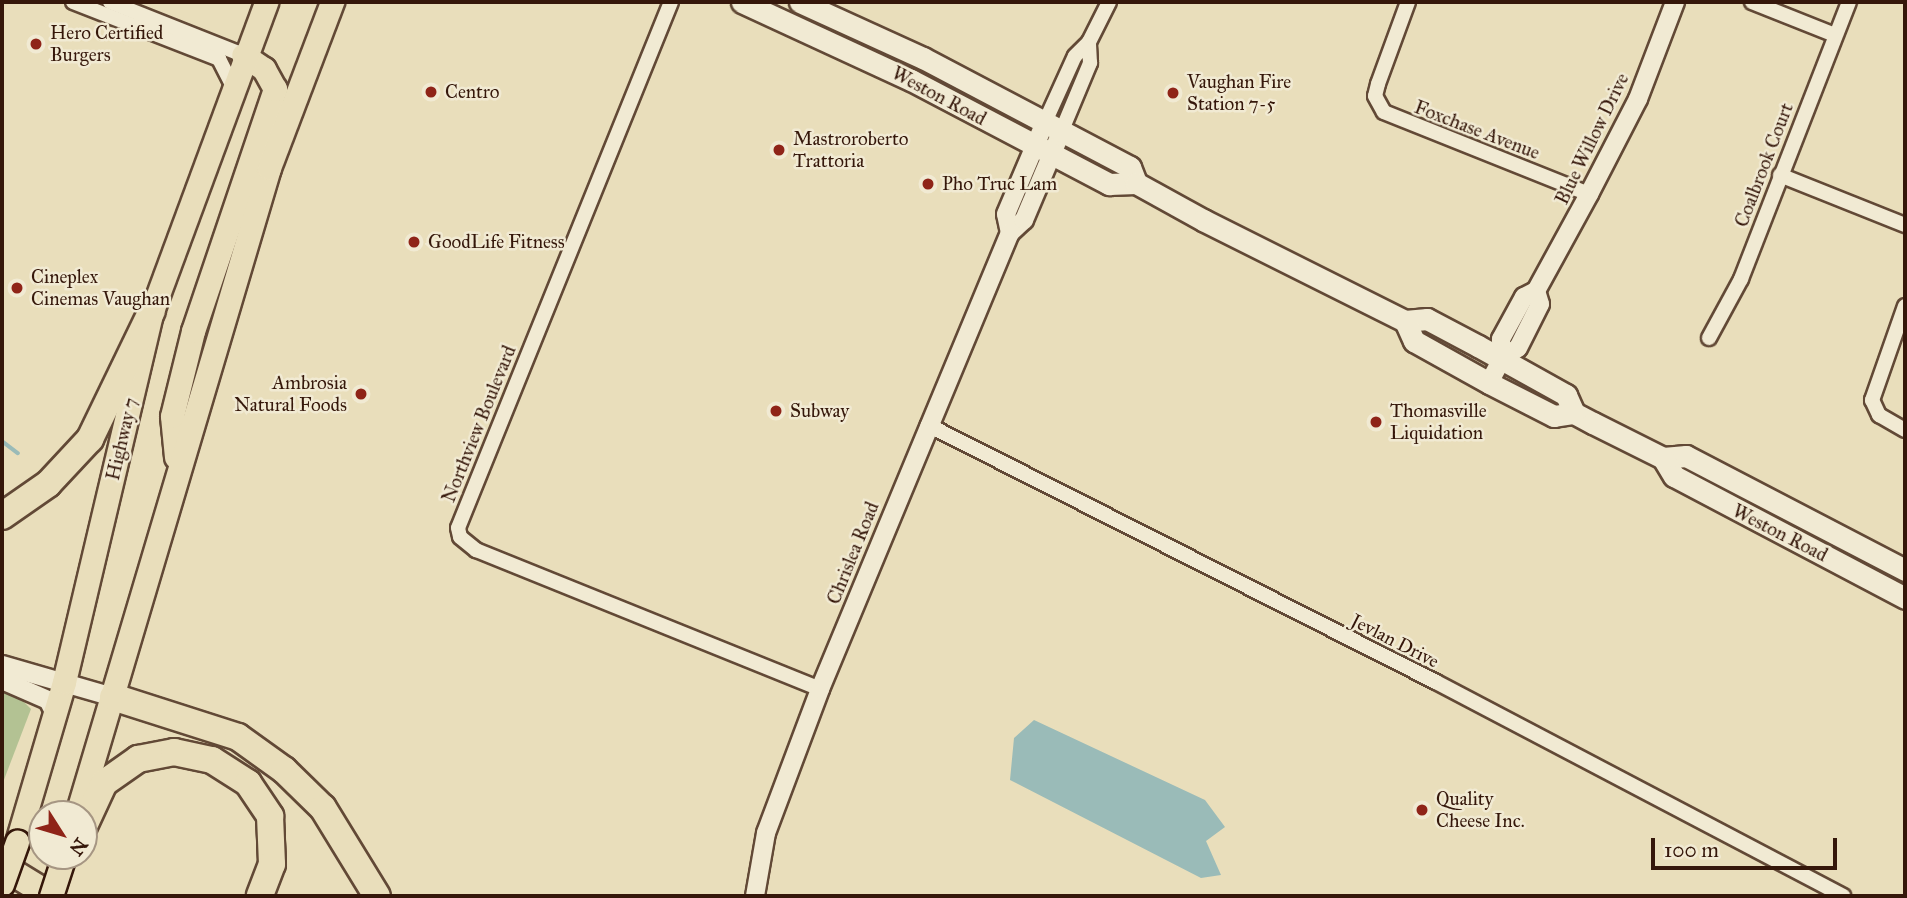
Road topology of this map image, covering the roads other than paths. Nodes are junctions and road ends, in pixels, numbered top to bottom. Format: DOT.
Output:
graph roads {
  1 [pos="73,2"];
  2 [pos="110,2"];
  3 [pos="266,2"];
  4 [pos="332,2"];
  5 [pos="671,2"];
  6 [pos="742,2"];
  7 [pos="800,2"];
  8 [pos="1109,2"];
  9 [pos="1408,2"];
  10 [pos="1675,2"];
  11 [pos="1752,2"];
  12 [pos="1849,2"];
  13 [pos="1836,35"];
  14 [pos="243,55"];
  15 [pos="232,85"];
  16 [pos="1054,126"];
  17 [pos="1044,151"];
  18 [pos="1780,175"];
  19 [pos="1136,183"];
  20 [pos="1589,194"];
  21 [pos="1905,225"];
  22 [pos="1905,306"];
  23 [pos="152,311"];
  24 [pos="1405,321"];
  25 [pos="1709,338"];
  26 [pos="1502,359"];
  27 [pos="1489,383"];
  28 [pos="1574,413"];
  29 [pos="928,425"];
  30 [pos="1905,430"];
  31 [pos="1663,458"];
  32 [pos="177,467"];
  33 [pos="2,516"];
  34 [pos="1905,570"];
  35 [pos="1905,598"];
  36 [pos="2,665"];
  37 [pos="14,678"];
  38 [pos="64,682"];
  39 [pos="820,689"];
  40 [pos="113,697"];
  41 [pos="55,714"];
  42 [pos="81,800"];
  43 [pos="96,800"];
  44 [pos="2,866"];
  45 [pos="60,870"];
  46 [pos="2,883"];
  47 [pos="21,896"];
  48 [pos="51,896"];
  49 [pos="260,896"];
  50 [pos="377,896"];
  51 [pos="755,896"];
  52 [pos="1843,896"];
  1 -- 15 [label="street"];
  2 -- 14 [label="street"];
  3 -- 14 [label="main road, Highway 7"];
  4 -- 32 [label="main road"];
  5 -- 39 [label="street, Northview Boulevard"];
  6 -- 17 [label="main road, Weston Road"];
  7 -- 16 [label="main road, Weston Road"];
  8 -- 16 [label="street"];
  9 -- 20 [label="street, Foxchase Avenue"];
  10 -- 20 [label="street, Blue Willow Drive"];
  11 -- 13 [label="street"];
  12 -- 13 [label="street, Coalbrook Court"];
  13 -- 18 [label="street, Coalbrook Court"];
  14 -- 15 [label="main road, Highway 7"];
  14 -- 32 [label="main road"];
  15 -- 23 [label="main road, Highway 7"];
  16 -- 17 [label="street, Chrislea Road"];
  16 -- 19 [label="main road, Weston Road"];
  17 -- 19 [label="main road, Weston Road"];
  17 -- 29 [label="street, Chrislea Road"];
  18 -- 21 [label="street"];
  18 -- 25 [label="street, Coalbrook Court"];
  19 -- 24 [label="main road, Weston Road"];
  20 -- 26 [label="street, Blue Willow Drive"];
  22 -- 30 [label="street"];
  23 -- 33 [label="highway"];
  23 -- 38 [label="main road, Highway 7"];
  24 -- 26 [label="main road, Weston Road"];
  24 -- 27 [label="main road, Weston Road"];
  26 -- 27 [label="street, Blue Willow Drive"];
  26 -- 28 [label="main road, Weston Road"];
  27 -- 28 [label="main road, Weston Road"];
  28 -- 31 [label="main road, Weston Road"];
  29 -- 39 [label="street, Chrislea Road"];
  29 -- 52 [label="street, Jevlan Drive"];
  31 -- 34 [label="main road, Weston Road"];
  31 -- 35 [label="main road, Weston Road"];
  32 -- 40 [label="main road"];
  36 -- 37 [label="street"];
  37 -- 38 [label="street"];
  37 -- 41 [label="street"];
  38 -- 40 [label="street"];
  38 -- 41 [label="main road, Highway 7"];
  39 -- 51 [label="street, Chrislea Road"];
  40 -- 42 [label="main road"];
  40 -- 50 [label="highway"];
  41 -- 46 [label="main road, Highway 7, bridge"];
  43 -- 49 [label="highway"];
  44 -- 48 [label="highway"];
  45 -- 48 [label="main road, bridge"];
  46 -- 47 [label="highway"];
}
